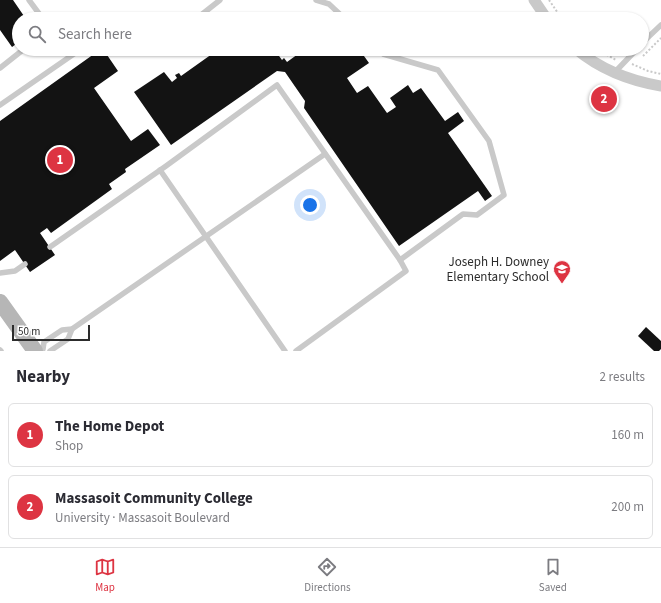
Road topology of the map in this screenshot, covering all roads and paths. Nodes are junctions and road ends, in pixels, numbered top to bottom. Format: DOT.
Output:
graph roads {
  1 [pos="29,0"];
  2 [pos="220,0"];
  3 [pos="316,0"];
  4 [pos="534,0"];
  5 [pos="548,0"];
  6 [pos="38,12"];
  7 [pos="205,12"];
  8 [pos="338,12"];
  9 [pos="542,12"];
  10 [pos="557,12"];
  11 [pos="661,25"];
  12 [pos="649,37"];
  13 [pos="661,38"];
  14 [pos="649,49"];
  15 [pos="14,56"];
  16 [pos="72,56"];
  17 [pos="390,56"];
  18 [pos="586,56"];
  19 [pos="609,56"];
  20 [pos="630,56"];
  21 [pos="642,56"];
  22 [pos="619,61"];
  23 [pos="1,65"];
  24 [pos="615,72"];
  25 [pos="661,74"];
  26 [pos="661,86"];
  27 [pos="0,105"];
  28 [pos="325,154"];
  29 [pos="160,170"];
  30 [pos="205,237"];
  31 [pos="50,247"];
  32 [pos="400,260"];
  33 [pos="22,266"];
  34 [pos="0,273"];
  35 [pos="0,302"];
  36 [pos="72,329"];
  37 [pos="39,350"];
  38 [pos="50,351"];
  39 [pos="285,351"];
  40 [pos="296,351"];
  1 -- 6 [label="lane"];
  2 -- 7 [label="lane"];
  3 -- 8 [label="lane"];
  4 -- 9 [label="street"];
  5 -- 10 [label="path"];
  11 -- 12 [label="lane"];
  13 -- 14 [label="path"];
  15 -- 23 [label="lane"];
  16 -- 27 [label="lane"];
  17 -- 32 [label="lane"];
  18 -- 24 [label="street"];
  19 -- 22 [label="path"];
  20 -- 24 [label="lane"];
  21 -- 25 [label="path"];
  24 -- 26 [label="street"];
  28 -- 29 [label="lane"];
  28 -- 30 [label="lane"];
  28 -- 32 [label="lane"];
  29 -- 30 [label="lane"];
  29 -- 31 [label="lane"];
  30 -- 36 [label="lane"];
  30 -- 39 [label="lane"];
  32 -- 40 [label="lane"];
  33 -- 34 [label="lane"];
  35 -- 37 [label="main road"];
  36 -- 37 [label="lane"];
  36 -- 38 [label="lane"];
  37 -- 38 [label="lane"];
}
